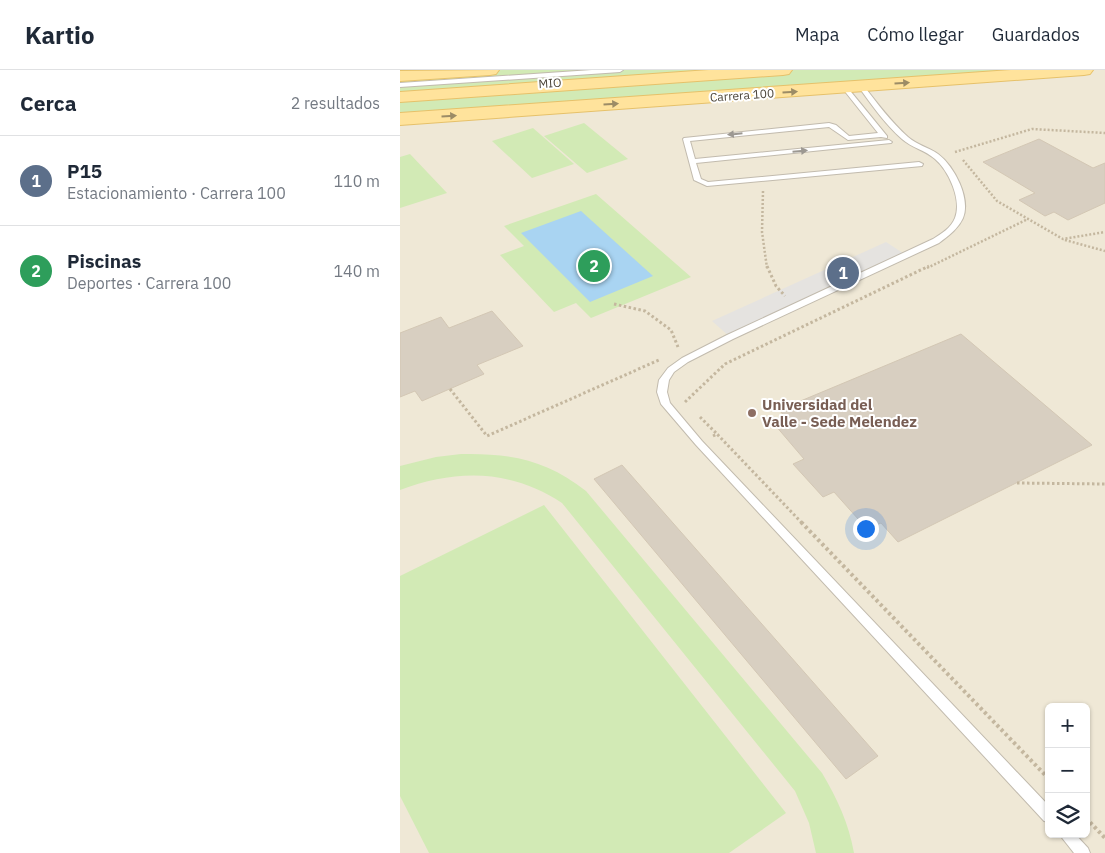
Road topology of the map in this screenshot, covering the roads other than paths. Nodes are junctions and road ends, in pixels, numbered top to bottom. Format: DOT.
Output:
graph roads {
  1 [pos="490,70"];
  2 [pos="620,70"];
  3 [pos="730,70"];
  4 [pos="783,70"];
  5 [pos="1084,70"];
  6 [pos="400,76"];
  7 [pos="400,85"];
  8 [pos="853,87"];
  9 [pos="400,93"];
  10 [pos="400,97"];
  11 [pos="400,120"];
  12 [pos="882,135"];
  13 [pos="692,161"];
  14 [pos="919,164"];
  15 [pos="1045,812"];
  16 [pos="1070,838"];
  17 [pos="1083,853"];
  1 -- 6 [label="main road"];
  2 -- 7 [label="lane, MIO"];
  3 -- 9 [label="lane, MIO"];
  4 -- 10 [label="main road"];
  8 -- 5 [label="main road, Carrera 100, one-way"];
  11 -- 8 [label="main road, Carrera 100, one-way"];
  8 -- 12 [label="lane"];
  8 -- 15 [label="lane"];
  13 -- 12 [label="lane, one-way"];
  12 -- 13 [label="lane, one-way"];
  13 -- 14 [label="lane"];
  16 -- 17 [label="lane"];
}
